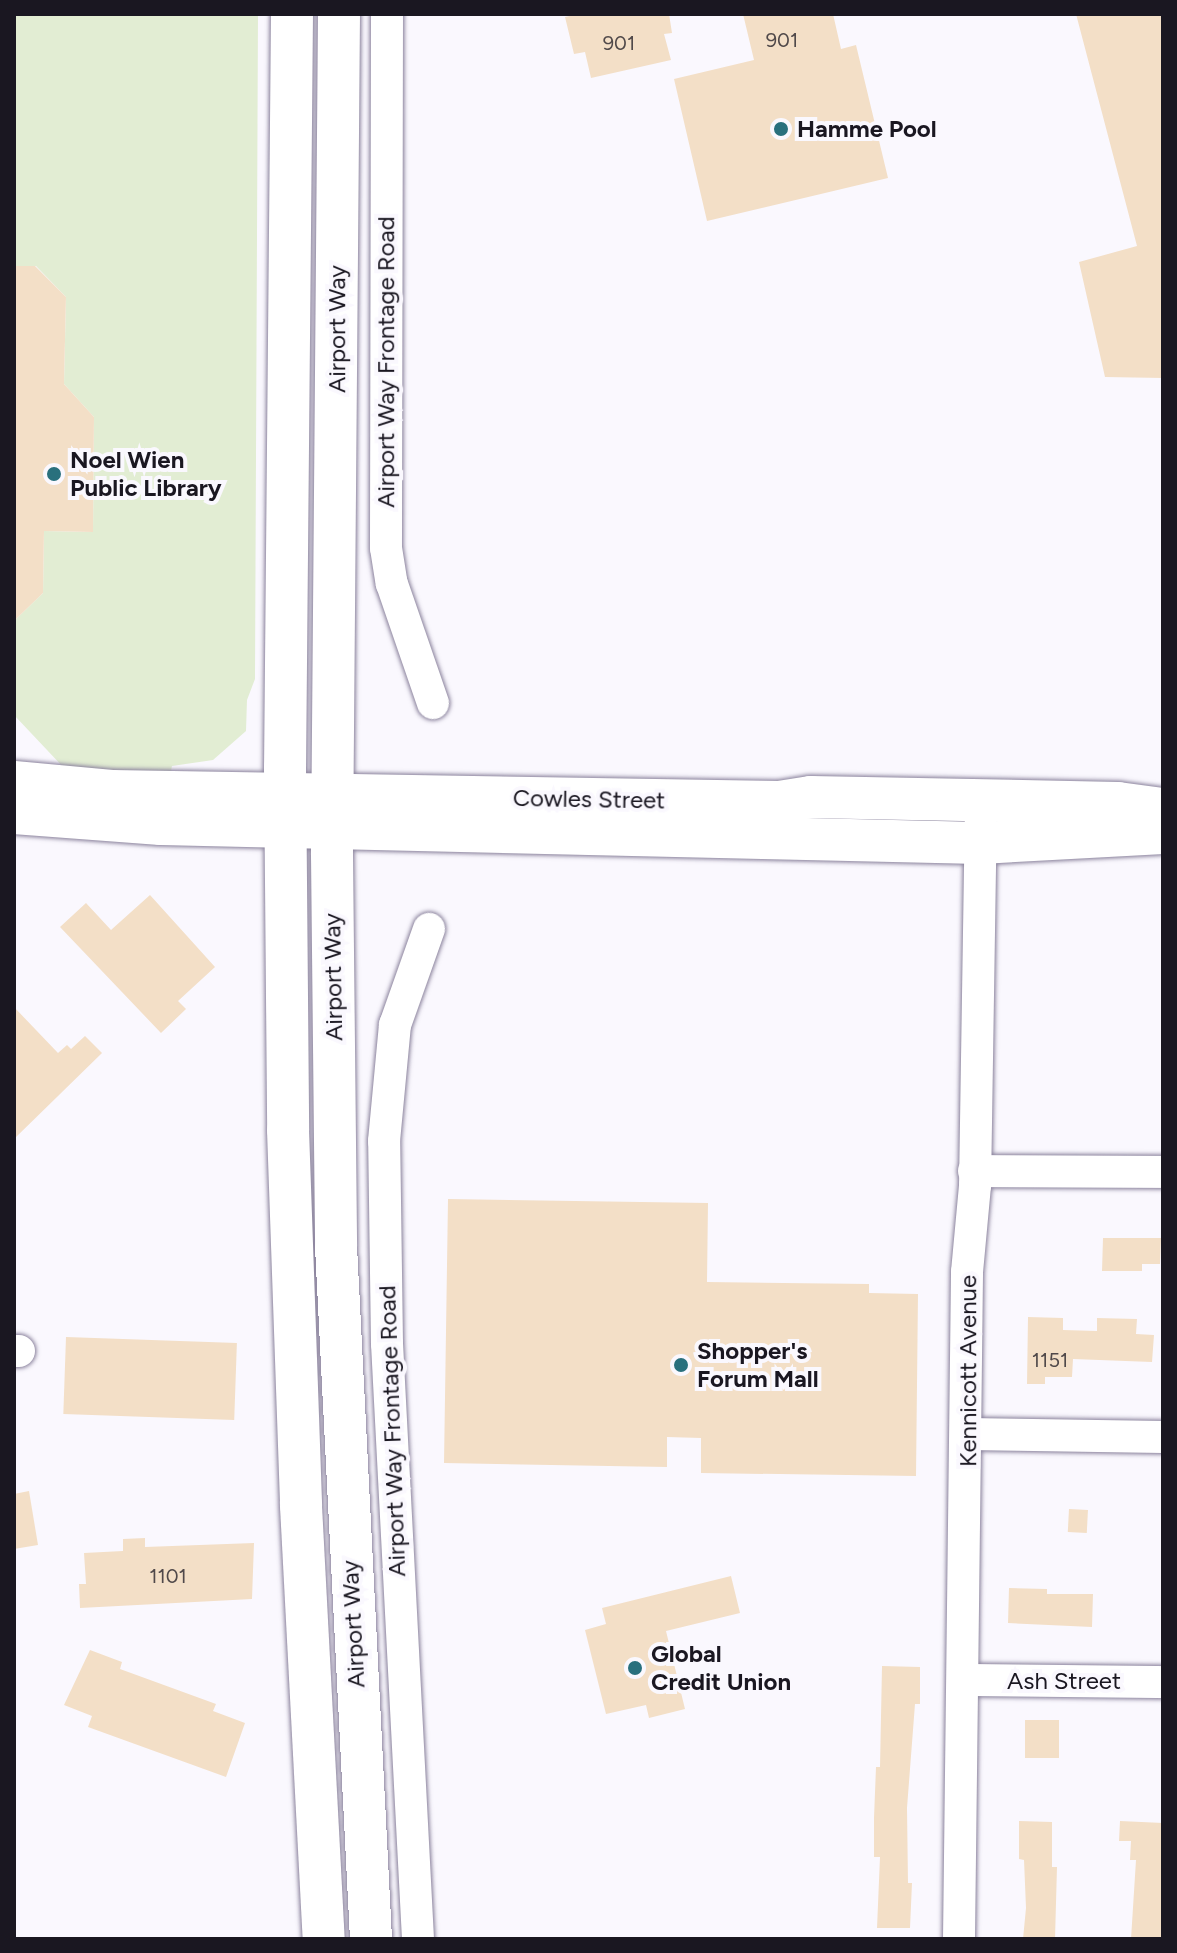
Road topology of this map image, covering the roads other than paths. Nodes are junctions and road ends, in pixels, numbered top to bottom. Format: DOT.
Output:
graph roads {
  1 [pos="292,14"];
  2 [pos="339,14"];
  3 [pos="387,14"];
  4 [pos="433,703"];
  5 [pos="14,782"];
  6 [pos="1163,809"];
  7 [pos="285,810"];
  8 [pos="333,811"];
  9 [pos="14,813"];
  10 [pos="981,823"];
  11 [pos="1163,833"];
  12 [pos="429,929"];
  13 [pos="974,1171"];
  14 [pos="1163,1172"];
  15 [pos="968,1434"];
  16 [pos="1163,1437"];
  17 [pos="964,1680"];
  18 [pos="1163,1682"];
  19 [pos="324,1939"];
  20 [pos="371,1939"];
  21 [pos="418,1939"];
  22 [pos="959,1939"];
  1 -- 7 [label="main road, Airport Way"];
  2 -- 8 [label="main road, Airport Way"];
  3 -- 4 [label="street, Airport Way Frontage Road"];
  5 -- 7 [label="main road, Cowles Street"];
  6 -- 10 [label="main road, Cowles Street"];
  7 -- 8 [label="main road, Cowles Street"];
  7 -- 9 [label="main road, Cowles Street"];
  7 -- 19 [label="main road, Airport Way"];
  8 -- 10 [label="main road, Cowles Street"];
  8 -- 20 [label="main road, Airport Way"];
  10 -- 11 [label="main road, Cowles Street"];
  10 -- 13 [label="street, Kennicott Avenue"];
  12 -- 21 [label="street, Airport Way Frontage Road"];
  13 -- 14 [label="street"];
  13 -- 15 [label="street, Kennicott Avenue"];
  15 -- 16 [label="street"];
  15 -- 17 [label="street, Kennicott Avenue"];
  17 -- 18 [label="street, Ash Street"];
  17 -- 22 [label="street, Kennicott Avenue"];
}
